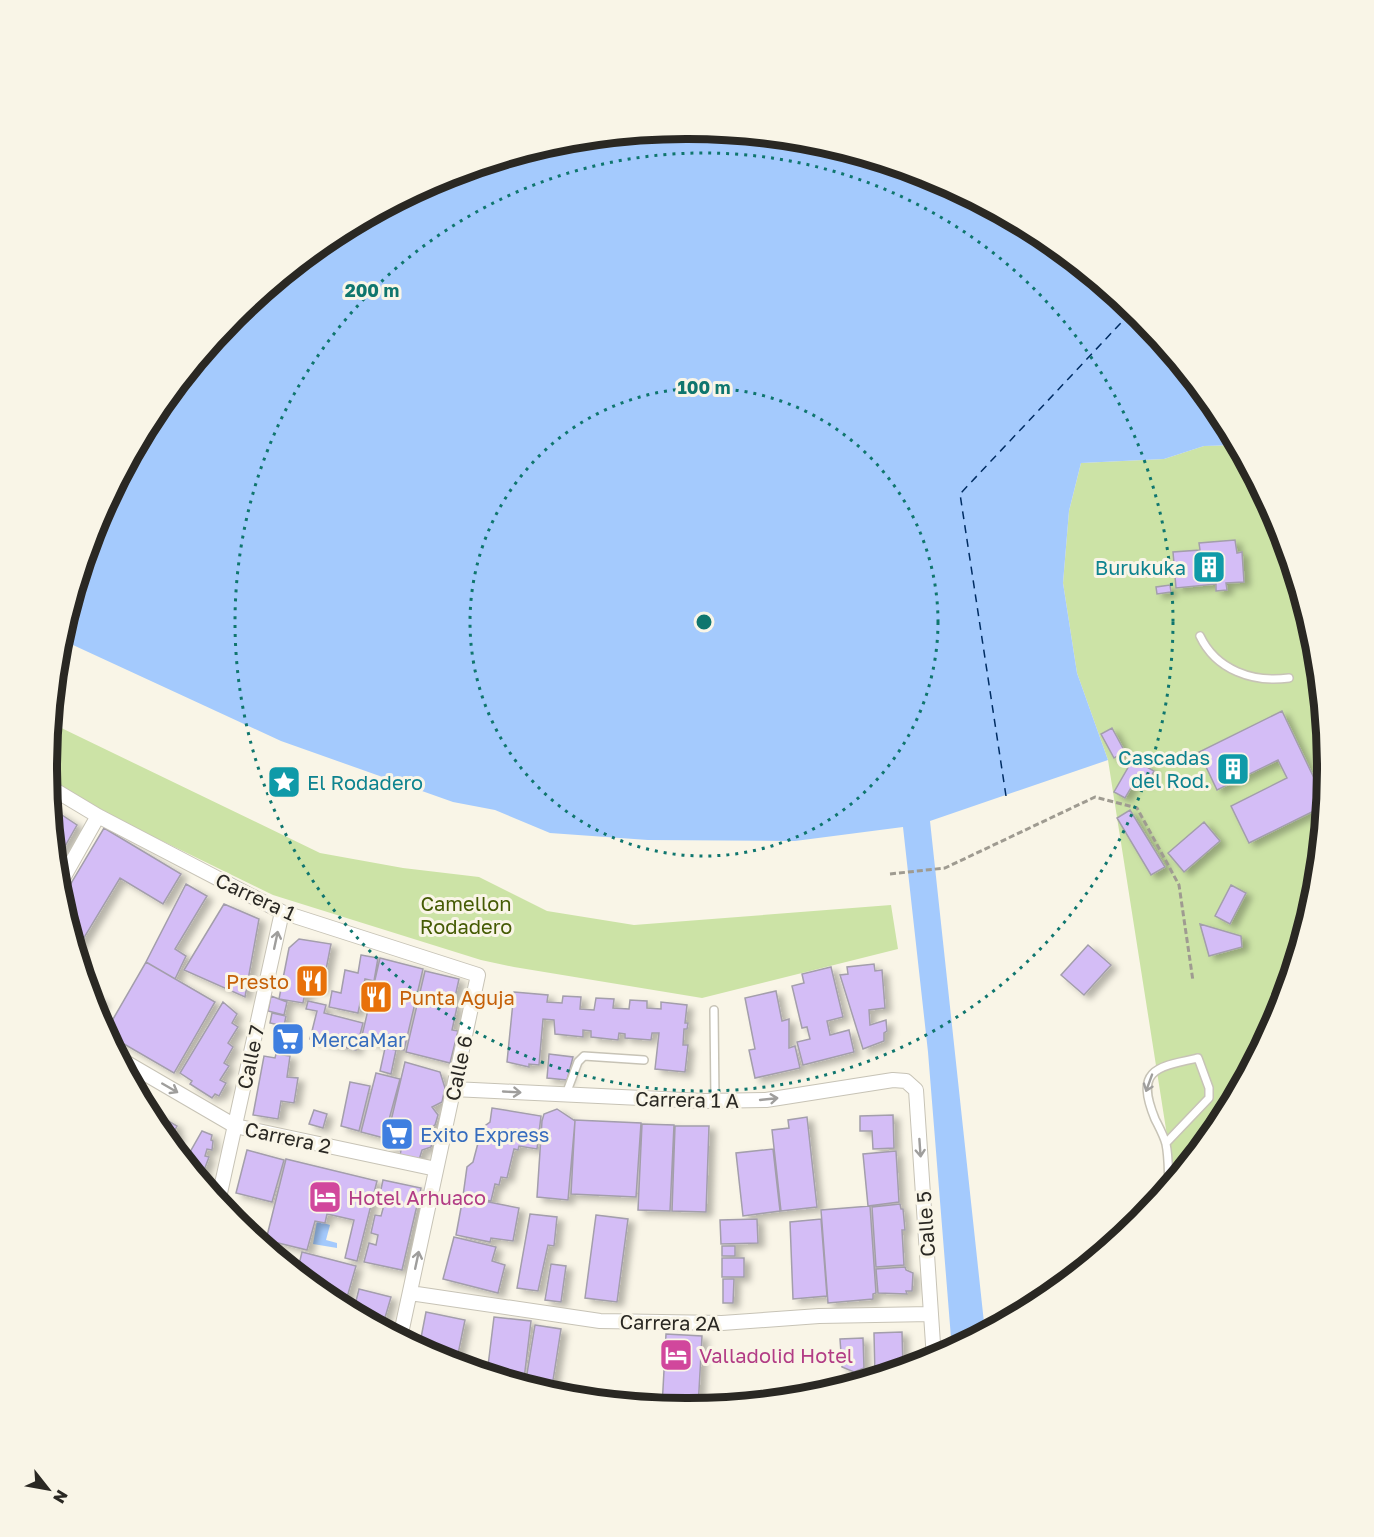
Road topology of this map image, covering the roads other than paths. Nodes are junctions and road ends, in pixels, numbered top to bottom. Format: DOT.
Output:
graph roads {
  1 [pos="1200,636"];
  2 [pos="1289,678"];
  3 [pos="58,792"];
  4 [pos="98,816"];
  5 [pos="66,873"];
  6 [pos="282,912"];
  7 [pos="478,975"];
  8 [pos="714,1010"];
  9 [pos="644,1060"];
  10 [pos="132,1066"];
  11 [pos="453,1089"];
  12 [pos="916,1090"];
  13 [pos="566,1094"];
  14 [pos="715,1100"];
  15 [pos="235,1126"];
  16 [pos="1166,1143"];
  17 [pos="436,1169"];
  18 [pos="1168,1175"];
  19 [pos="220,1192"];
  20 [pos="410,1293"];
  21 [pos="931,1314"];
  22 [pos="402,1330"];
  23 [pos="933,1349"];
  1 -- 2 [label="lane"];
  3 -- 4 [label="street, Carrera 1"];
  4 -- 5 [label="street"];
  4 -- 6 [label="street, Carrera 1"];
  6 -- 7 [label="street, Carrera 1"];
  15 -- 6 [label="street, Calle 7, one-way"];
  7 -- 11 [label="street, Calle 6"];
  8 -- 14 [label="lane"];
  9 -- 13 [label="lane"];
  10 -- 15 [label="street, Carrera 2, one-way"];
  11 -- 13 [label="street, Carrera 1 A, one-way"];
  11 -- 17 [label="street, Calle 6"];
  14 -- 12 [label="street, Carrera 1 A, one-way"];
  12 -- 21 [label="street, Calle 5, one-way"];
  13 -- 14 [label="street, Carrera 1 A"];
  15 -- 17 [label="street, Carrera 2"];
  15 -- 19 [label="street, Calle 7"];
  16 -- 16 [label="lane, one-way"];
  16 -- 18 [label="lane"];
  20 -- 17 [label="street, Calle 6, one-way"];
  20 -- 21 [label="street, Carrera 2A"];
  20 -- 22 [label="street, Calle 6"];
  21 -- 23 [label="street, Calle 5"];
}
